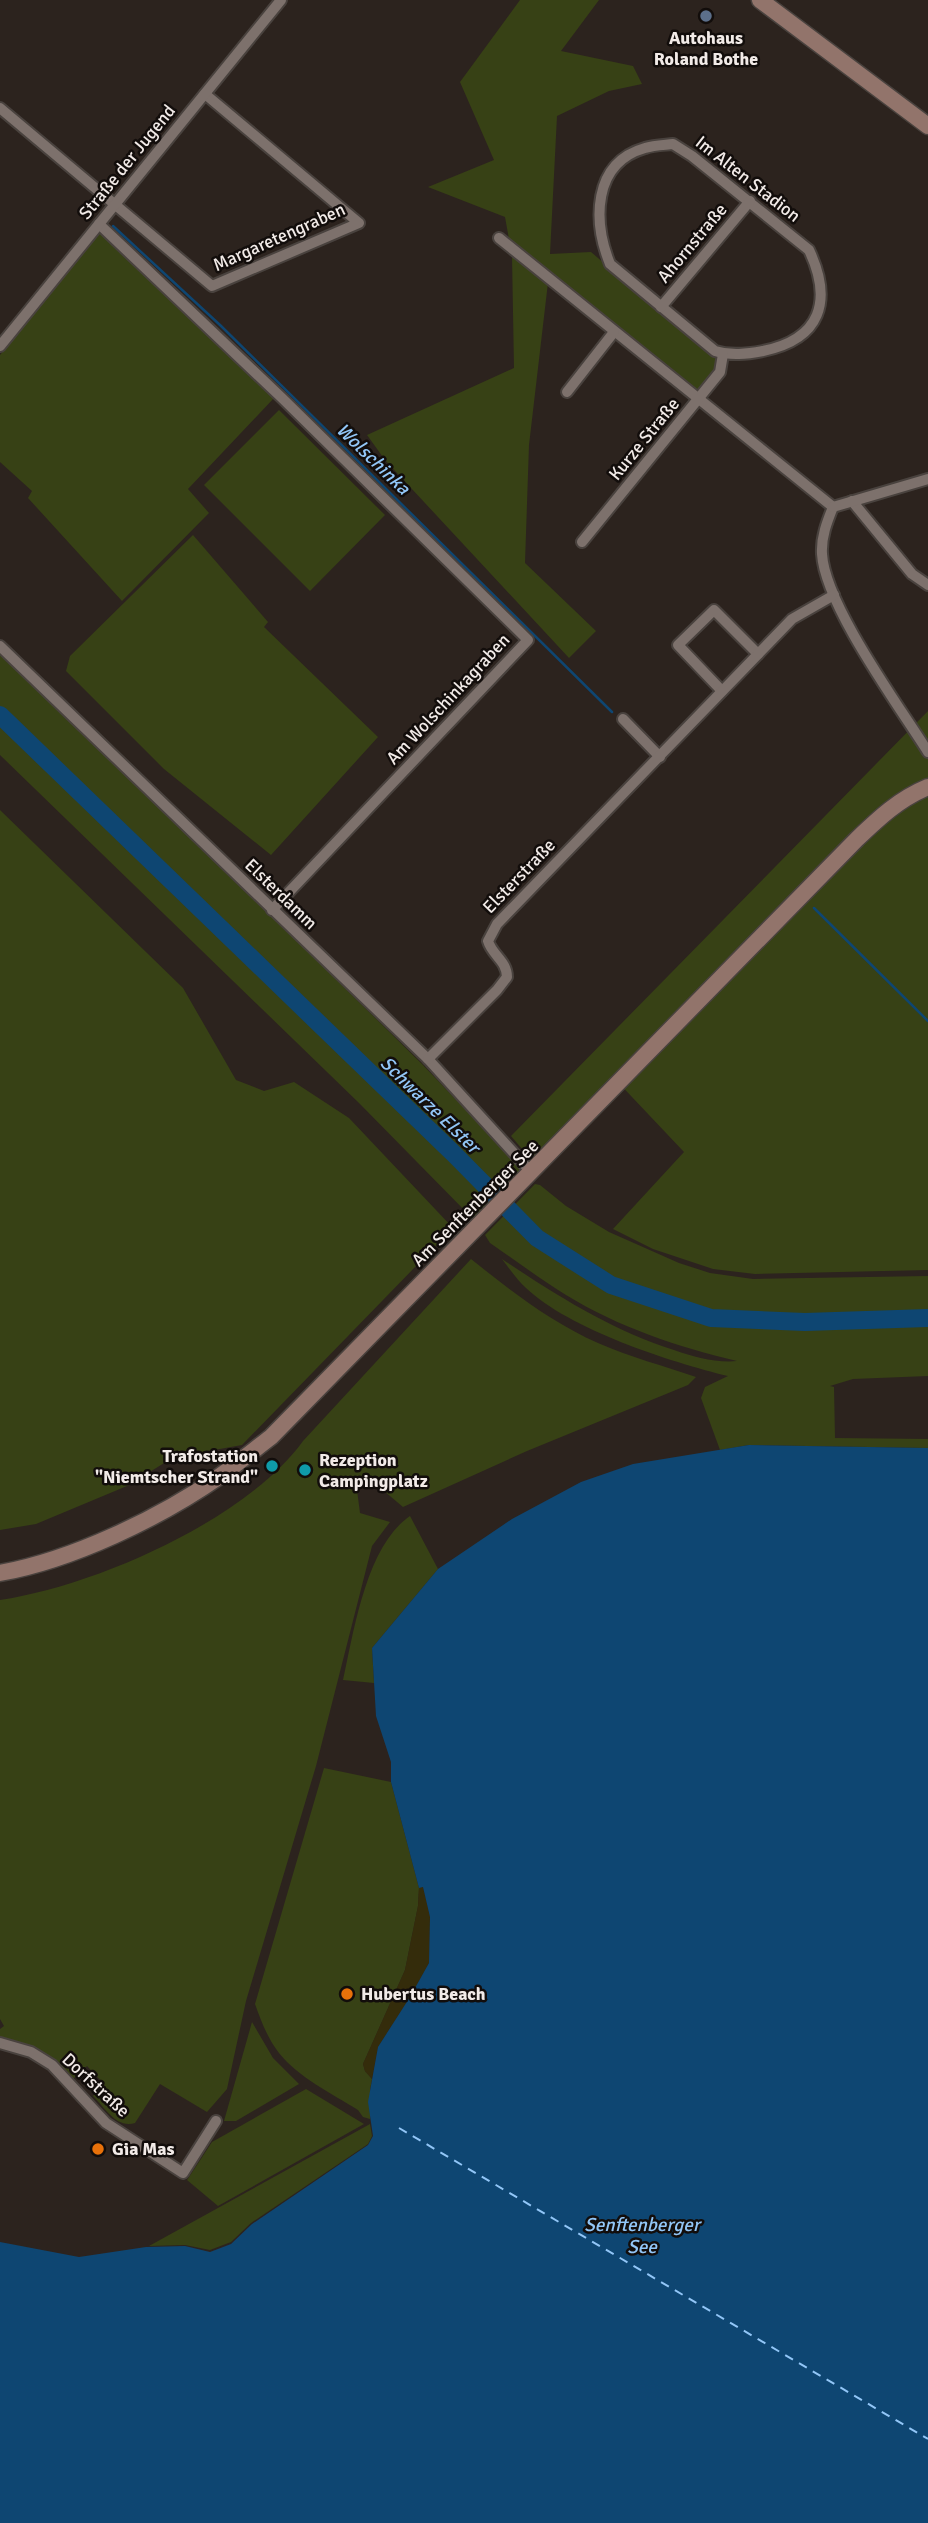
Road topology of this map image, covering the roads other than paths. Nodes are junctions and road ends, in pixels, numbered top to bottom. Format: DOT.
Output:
graph roads {
  1 [pos="281,0"];
  2 [pos="760,0"];
  3 [pos="205,94"];
  4 [pos="0,108"];
  5 [pos="925,118"];
  6 [pos="750,201"];
  7 [pos="115,204"];
  8 [pos="99,224"];
  9 [pos="499,238"];
  10 [pos="661,307"];
  11 [pos="614,331"];
  12 [pos="0,346"];
  13 [pos="723,354"];
  14 [pos="567,392"];
  15 [pos="699,399"];
  16 [pos="928,479"];
  17 [pos="852,501"];
  18 [pos="833,507"];
  19 [pos="582,542"];
  20 [pos="928,585"];
  21 [pos="834,595"];
  22 [pos="0,646"];
  23 [pos="758,653"];
  24 [pos="722,691"];
  25 [pos="623,719"];
  26 [pos="928,752"];
  27 [pos="660,757"];
  28 [pos="928,787"];
  29 [pos="272,910"];
  30 [pos="428,1059"];
  31 [pos="527,1178"];
  32 [pos="0,1573"];
  33 [pos="1,2042"];
  34 [pos="216,2121"];
  1 -- 3 [label="street, Straße der Jugend"];
  2 -- 5 [label="street"];
  3 -- 7 [label="street, Straße der Jugend"];
  3 -- 7 [label="street, Margaretengraben"];
  4 -- 7 [label="street"];
  6 -- 10 [label="street, Ahornstraße"];
  6 -- 10 [label="street, Im Alten Stadion"];
  6 -- 13 [label="street, Im Alten Stadion"];
  7 -- 8 [label="street, Straße der Jugend"];
  8 -- 12 [label="street, Straße der Jugend"];
  8 -- 29 [label="street, Am Wolschinkagraben"];
  9 -- 11 [label="street"];
  10 -- 13 [label="street, Im Alten Stadion"];
  11 -- 14 [label="street"];
  11 -- 15 [label="street"];
  13 -- 15 [label="street, Kurze Straße"];
  15 -- 18 [label="street"];
  15 -- 19 [label="street, Kurze Straße"];
  16 -- 17 [label="street"];
  17 -- 18 [label="street"];
  17 -- 20 [label="street"];
  18 -- 21 [label="street"];
  21 -- 23 [label="street, Elsterstraße"];
  21 -- 26 [label="street"];
  22 -- 29 [label="street, Elsterdamm"];
  23 -- 24 [label="street, Elsterstraße"];
  23 -- 24 [label="street"];
  24 -- 27 [label="street, Elsterstraße"];
  25 -- 27 [label="street"];
  27 -- 30 [label="street, Elsterstraße"];
  28 -- 31 [label="street, Am Senftenberger See"];
  29 -- 30 [label="street, Elsterdamm"];
  30 -- 31 [label="street, Elsterdamm"];
  31 -- 32 [label="street, Am Senftenberger See"];
  33 -- 34 [label="street, Dorfstraße"];
}
